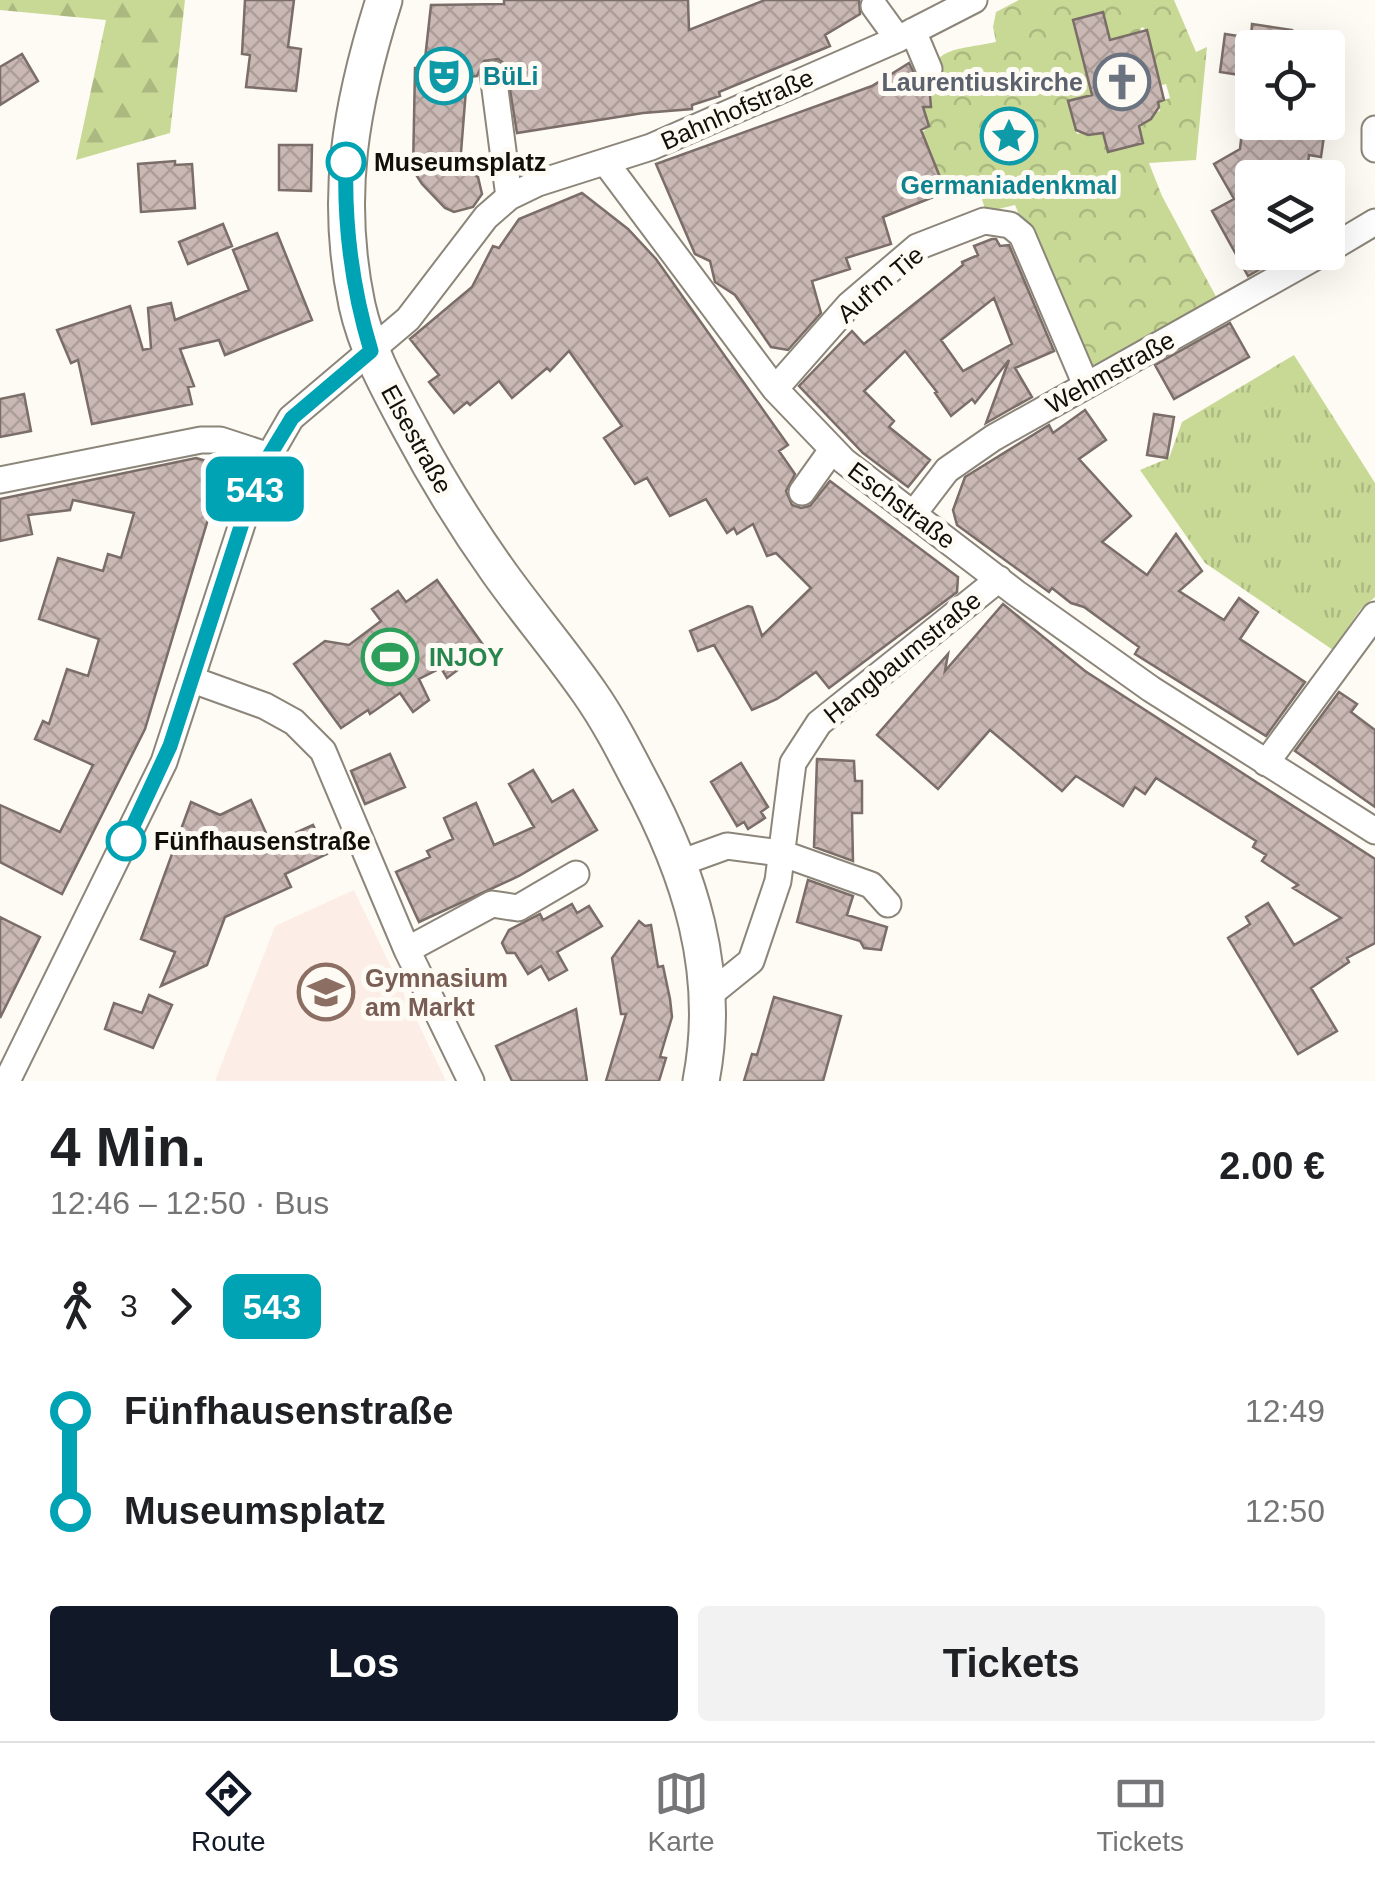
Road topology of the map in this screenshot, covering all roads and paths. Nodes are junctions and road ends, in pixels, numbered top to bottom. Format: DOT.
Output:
graph roads {
  1 [pos="384,0"];
  2 [pos="969,1"];
  3 [pos="874,6"];
  4 [pos="905,35"];
  5 [pos="929,70"];
  6 [pos="492,74"];
  7 [pos="1375,129"];
  8 [pos="1375,149"];
  9 [pos="606,163"];
  10 [pos="509,198"];
  11 [pos="1375,222"];
  12 [pos="1345,240"];
  13 [pos="1292,270"];
  14 [pos="371,351"];
  15 [pos="1086,384"];
  16 [pos="775,389"];
  17 [pos="832,450"];
  18 [pos="269,456"];
  19 [pos="0,480"];
  20 [pos="802,492"];
  21 [pos="914,513"];
  22 [pos="999,580"];
  23 [pos="1375,614"];
  24 [pos="193,680"];
  25 [pos="1266,762"];
  26 [pos="1375,832"];
  27 [pos="780,853"];
  28 [pos="680,863"];
  29 [pos="576,874"];
  30 [pos="888,904"];
  31 [pos="407,950"];
  32 [pos="709,995"];
  33 [pos="7,1081"];
  34 [pos="471,1081"];
  35 [pos="700,1081"];
  1 -- 14 [label="street, Elsestraße"];
  2 -- 4 [label="street, Bahnhofstraße"];
  3 -- 4 [label="street"];
  4 -- 5 [label="street"];
  4 -- 9 [label="street, Bahnhofstraße"];
  6 -- 10 [label="street"];
  7 -- 8 [label="street"];
  9 -- 10 [label="street, Bahnhofstraße"];
  9 -- 16 [label="street, Eschstraße"];
  10 -- 14 [label="street"];
  11 -- 12 [label="street, Wehmstraße"];
  13 -- 15 [label="street, Wehmstraße"];
  14 -- 18 [label="street"];
  14 -- 28 [label="street, Elsestraße"];
  15 -- 16 [label="street, Auf'm Tie"];
  15 -- 21 [label="street, Wehmstraße"];
  16 -- 17 [label="street, Eschstraße"];
  17 -- 20 [label="street"];
  17 -- 21 [label="street, Eschstraße"];
  18 -- 19 [label="street"];
  18 -- 24 [label="street"];
  21 -- 22 [label="street, Eschstraße"];
  22 -- 25 [label="street, Eschstraße"];
  22 -- 27 [label="street, Hangbaumstraße"];
  23 -- 25 [label="street"];
  24 -- 31 [label="street"];
  24 -- 33 [label="street"];
  25 -- 26 [label="street, Eschstraße"];
  27 -- 28 [label="street"];
  27 -- 30 [label="street"];
  27 -- 32 [label="street, Hangbaumstraße"];
  28 -- 32 [label="street"];
  29 -- 31 [label="street"];
  31 -- 34 [label="street"];
  32 -- 35 [label="street"];
}
